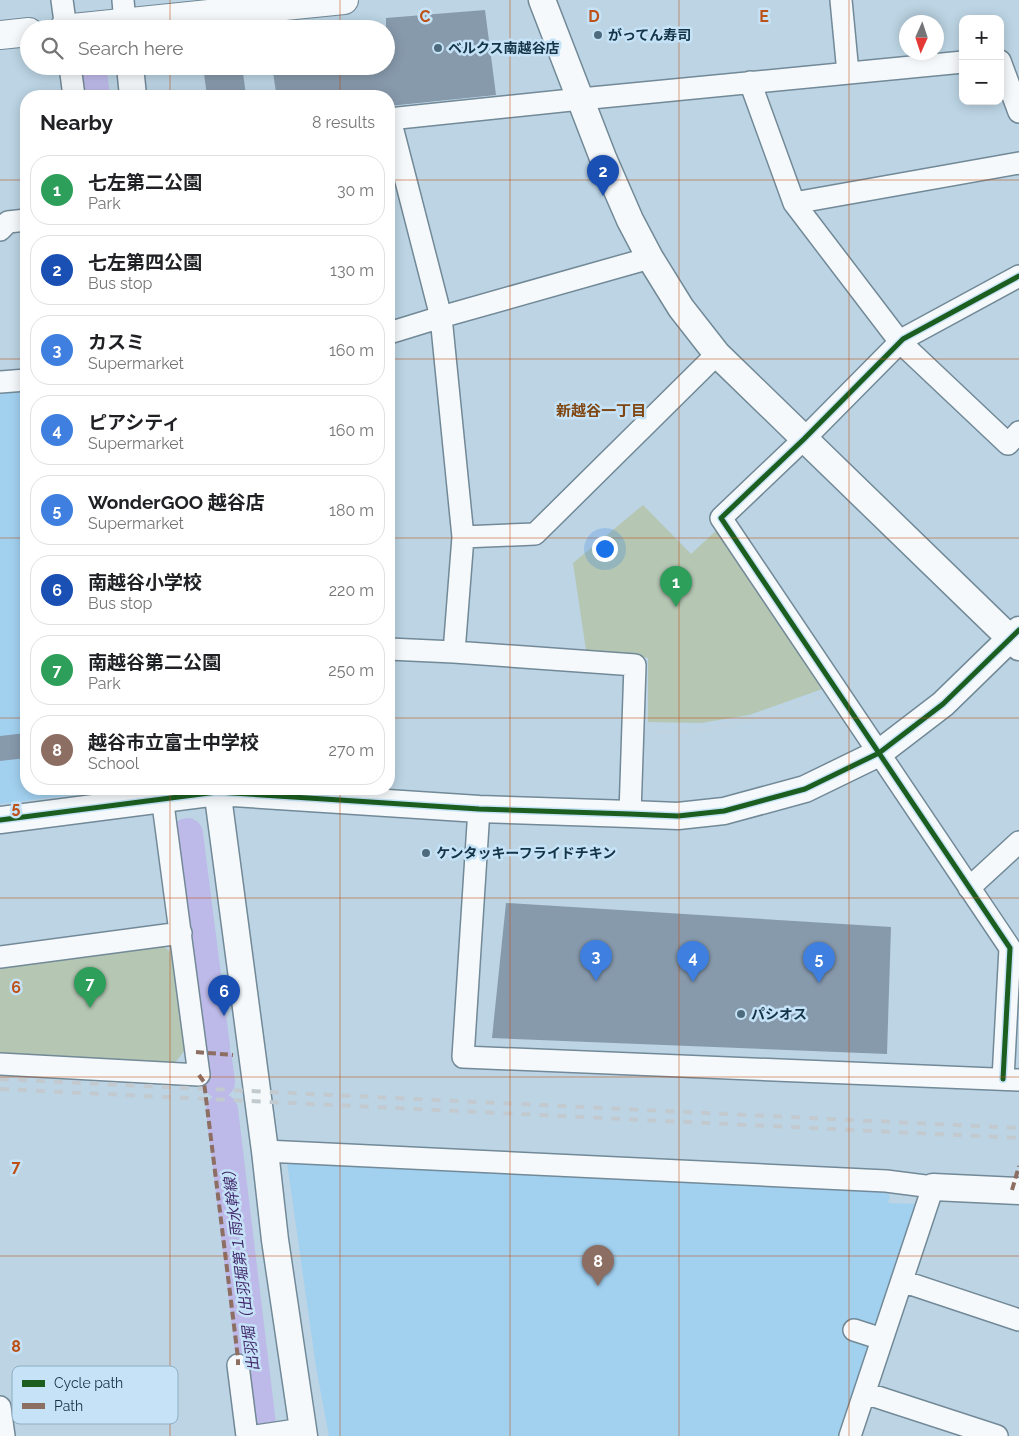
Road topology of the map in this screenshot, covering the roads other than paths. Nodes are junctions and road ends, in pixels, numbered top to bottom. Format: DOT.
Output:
graph roads {
  1 [pos="62,0"];
  2 [pos="344,0"];
  3 [pos="542,0"];
  4 [pos="841,0"];
  5 [pos="124,17"];
  6 [pos="64,20"];
  7 [pos="109,20"];
  8 [pos="20,33"];
  9 [pos="0,35"];
  10 [pos="1019,56"];
  11 [pos="1004,59"];
  12 [pos="959,62"];
  13 [pos="1004,71"];
  14 [pos="848,73"];
  15 [pos="71,75"];
  16 [pos="131,75"];
  17 [pos="750,82"];
  18 [pos="73,90"];
  19 [pos="133,90"];
  20 [pos="581,99"];
  21 [pos="1019,112"];
  22 [pos="395,118"];
  23 [pos="395,142"];
  24 [pos="1019,163"];
  25 [pos="794,203"];
  26 [pos="20,221"];
  27 [pos="0,230"];
  28 [pos="650,258"];
  29 [pos="1019,276"];
  30 [pos="441,317"];
  31 [pos="395,331"];
  32 [pos="900,342"];
  33 [pos="717,354"];
  34 [pos="20,380"];
  35 [pos="0,382"];
  36 [pos="1019,432"];
  37 [pos="804,439"];
  38 [pos="462,537"];
  39 [pos="1016,639"];
  40 [pos="395,648"];
  41 [pos="454,652"];
  42 [pos="879,753"];
  43 [pos="156,795"];
  44 [pos="162,795"];
  45 [pos="218,795"];
  46 [pos="286,795"];
  47 [pos="479,809"];
  48 [pos="630,814"];
  49 [pos="0,820"];
  50 [pos="1019,842"];
  51 [pos="970,888"];
  52 [pos="181,933"];
  53 [pos="0,957"];
  54 [pos="0,1064"];
  55 [pos="1011,1079"];
  56 [pos="265,1151"];
  57 [pos="933,1187"];
  58 [pos="1019,1191"];
  59 [pos="902,1281"];
  60 [pos="1019,1320"];
  61 [pos="854,1330"];
  62 [pos="882,1339"];
  63 [pos="238,1365"];
  64 [pos="865,1393"];
  65 [pos="0,1406"];
  66 [pos="303,1433"];
  67 [pos="266,1435"];
  68 [pos="4,1436"];
  69 [pos="247,1436"];
  70 [pos="850,1436"];
  71 [pos="997,1436"];
  1 -- 6 [label="street"];
  2 -- 5 [label="main road"];
  3 -- 20 [label="street"];
  4 -- 14 [label="street"];
  5 -- 7 [label="main road"];
  8 -- 9 [label="main road"];
  10 -- 11 [label="street"];
  12 -- 14 [label="street"];
  13 -- 21 [label="street"];
  14 -- 17 [label="street"];
  15 -- 18 [label="street"];
  16 -- 19 [label="street"];
  17 -- 20 [label="street"];
  17 -- 25 [label="street"];
  20 -- 22 [label="street"];
  20 -- 28 [label="street"];
  23 -- 30 [label="street"];
  24 -- 25 [label="street"];
  25 -- 32 [label="street"];
  26 -- 27 [label="street"];
  28 -- 30 [label="street"];
  28 -- 33 [label="street"];
  29 -- 32 [label="street"];
  30 -- 31 [label="street"];
  30 -- 38 [label="street"];
  32 -- 36 [label="street"];
  32 -- 37 [label="street"];
  33 -- 37 [label="street"];
  33 -- 38 [label="street"];
  34 -- 35 [label="street"];
  37 -- 39 [label="street"];
  37 -- 42 [label="street"];
  38 -- 41 [label="street"];
  39 -- 42 [label="street"];
  40 -- 41 [label="street"];
  41 -- 48 [label="street"];
  42 -- 48 [label="street"];
  42 -- 51 [label="street"];
  43 -- 49 [label="street"];
  44 -- 52 [label="street"];
  45 -- 56 [label="street"];
  46 -- 47 [label="street"];
  47 -- 48 [label="street"];
  47 -- 55 [label="street"];
  50 -- 51 [label="street"];
  51 -- 55 [label="street"];
  52 -- 53 [label="street"];
  52 -- 54 [label="street"];
  56 -- 57 [label="street"];
  56 -- 66 [label="street"];
  57 -- 58 [label="street"];
  57 -- 59 [label="street"];
  59 -- 60 [label="street"];
  59 -- 62 [label="street"];
  61 -- 62 [label="street"];
  62 -- 64 [label="street"];
  63 -- 69 [label="street"];
  64 -- 70 [label="street"];
  64 -- 71 [label="street"];
  65 -- 68 [label="street"];
  66 -- 67 [label="street"];
}
